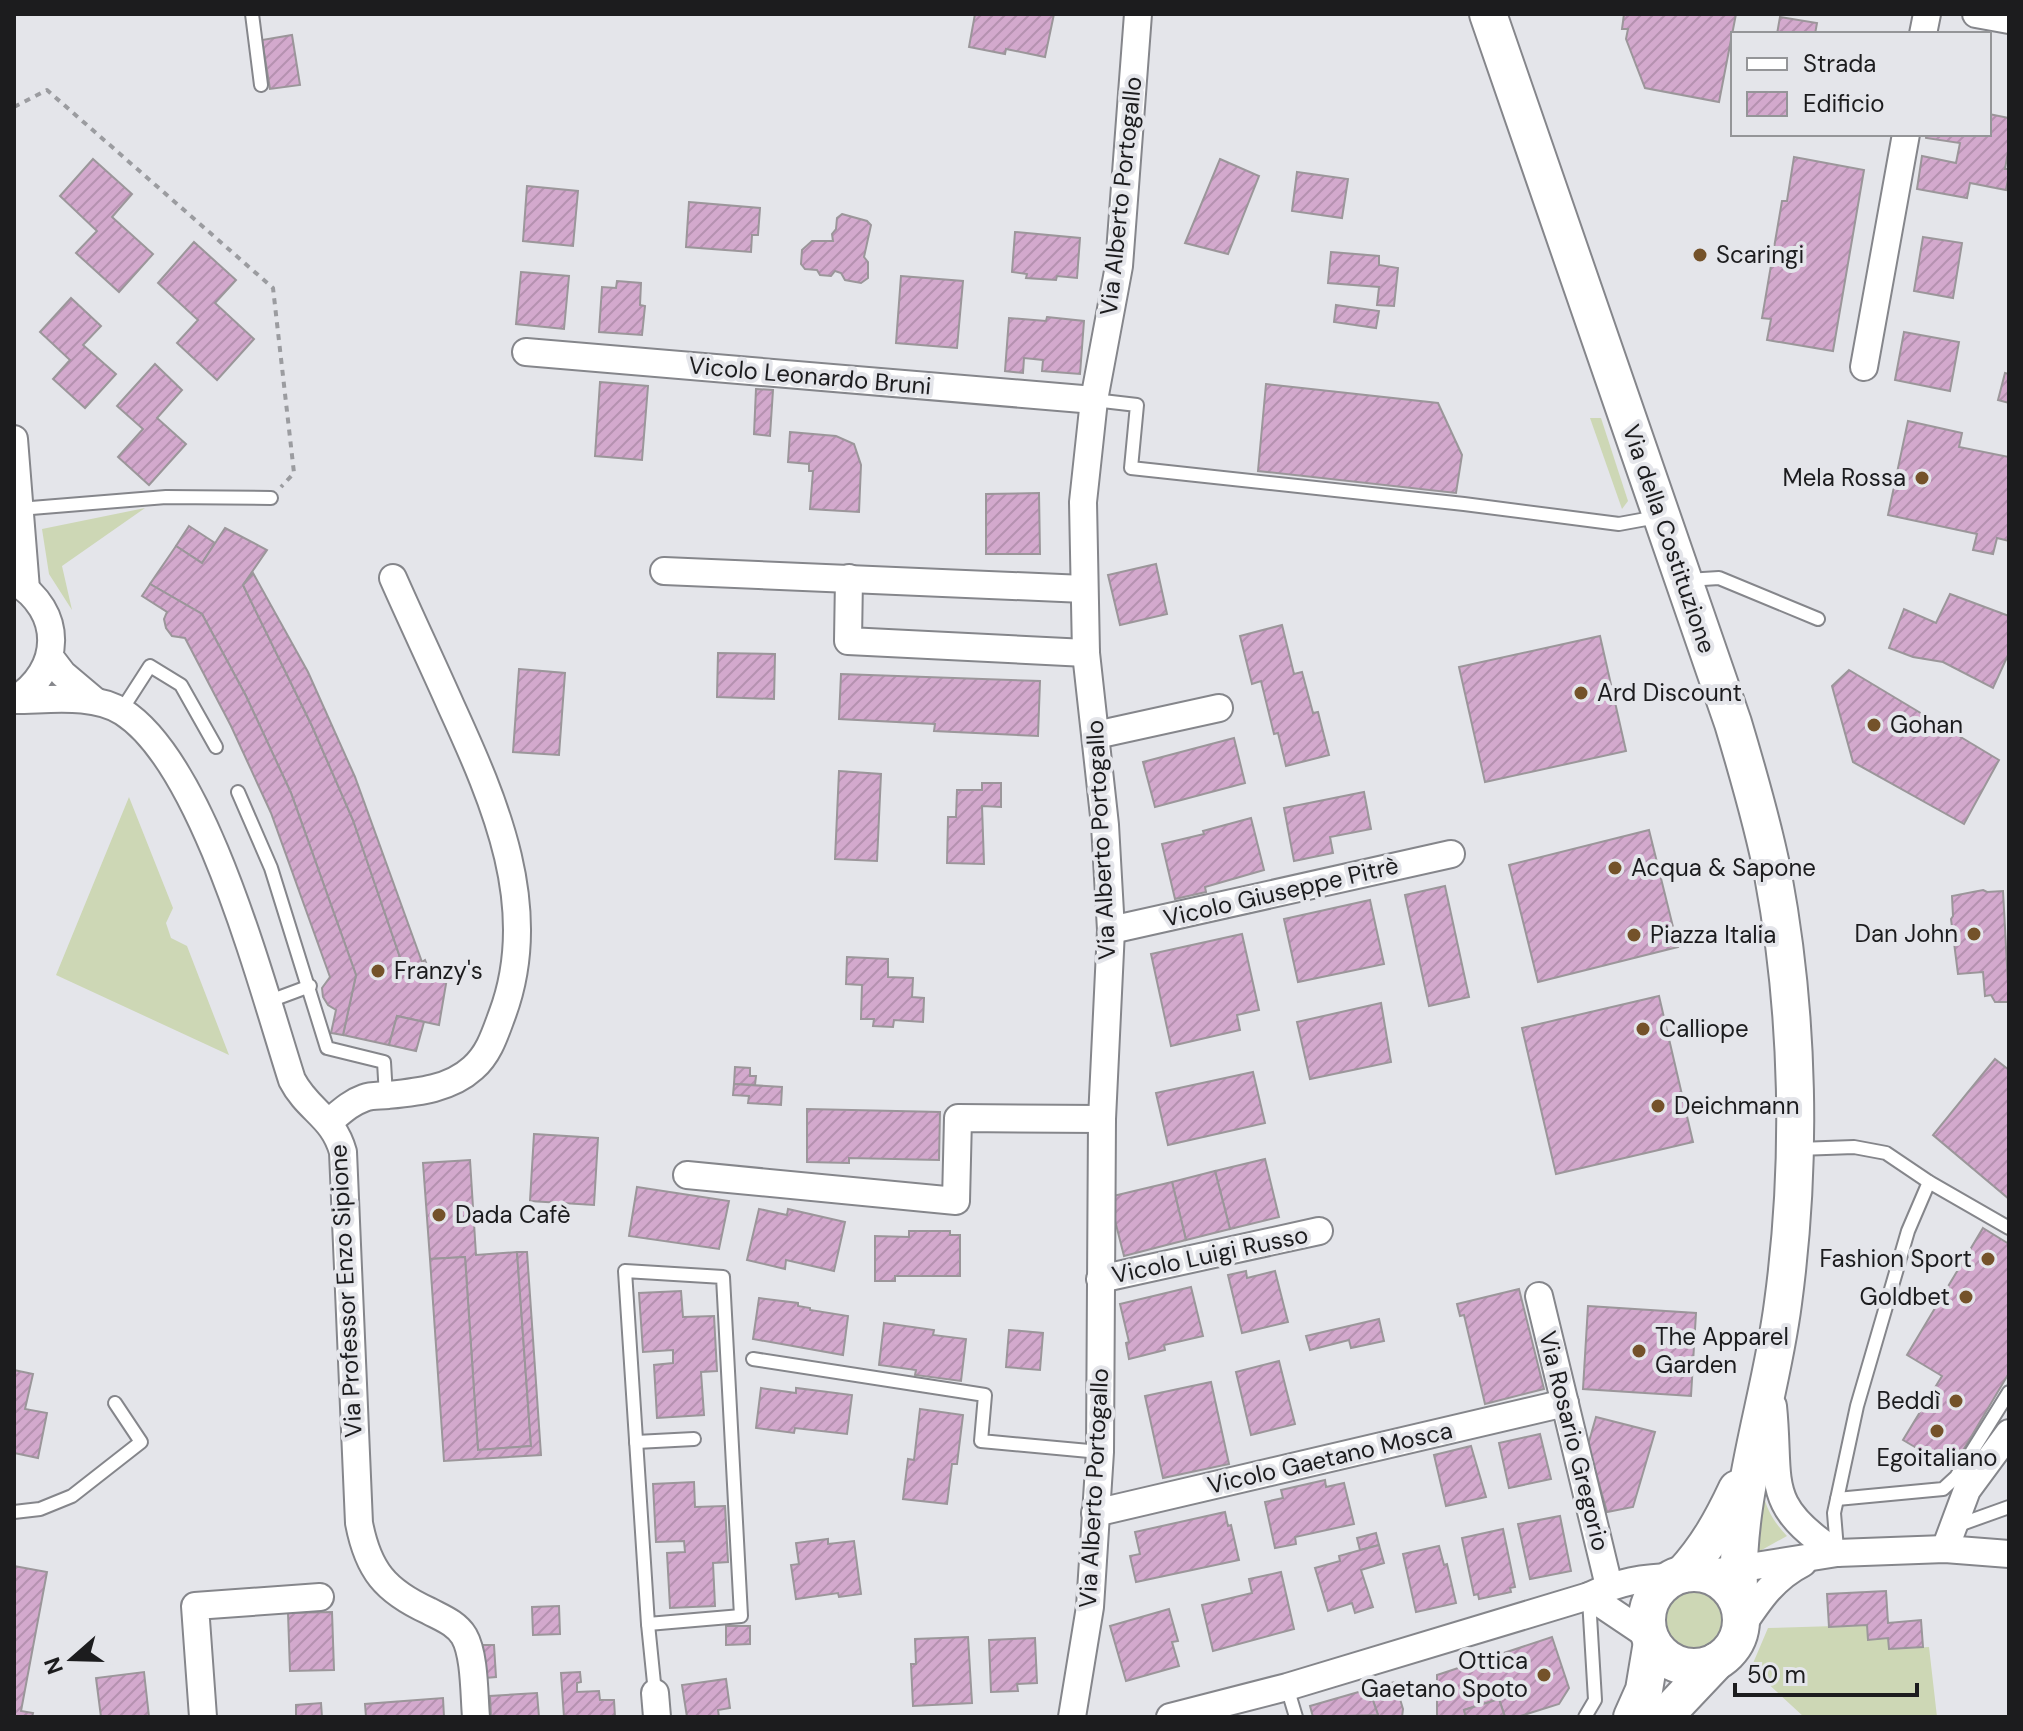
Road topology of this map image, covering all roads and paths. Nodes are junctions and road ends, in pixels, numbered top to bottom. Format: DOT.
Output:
graph roads {
  1 [pos="252,14"];
  2 [pos="1138,14"];
  3 [pos="1488,14"];
  4 [pos="1976,14"];
  5 [pos="2009,20"];
  6 [pos="261,85"];
  7 [pos="14,107"];
  8 [pos="1906,136"];
  9 [pos="526,352"];
  10 [pos="1864,367"];
  11 [pos="1094,400"];
  12 [pos="14,439"];
  13 [pos="271,498"];
  14 [pos="17,517"];
  15 [pos="1662,517"];
  16 [pos="664,571"];
  17 [pos="393,578"];
  18 [pos="849,578"];
  19 [pos="1683,580"];
  20 [pos="20,585"];
  21 [pos="1084,589"];
  22 [pos="1818,619"];
  23 [pos="1086,653"];
  24 [pos="50,657"];
  25 [pos="14,700"];
  26 [pos="95,701"];
  27 [pos="1219,708"];
  28 [pos="121,711"];
  29 [pos="1096,735"];
  30 [pos="216,747"];
  31 [pos="238,792"];
  32 [pos="1451,854"];
  33 [pos="1111,930"];
  34 [pos="310,986"];
  35 [pos="267,1002"];
  36 [pos="386,1096"];
  37 [pos="1102,1119"];
  38 [pos="329,1122"];
  39 [pos="1794,1149"];
  40 [pos="687,1175"];
  41 [pos="1929,1182"];
  42 [pos="2009,1228"];
  43 [pos="1319,1231"];
  44 [pos="1100,1279"];
  45 [pos="1539,1296"];
  46 [pos="753,1359"];
  47 [pos="1770,1374"];
  48 [pos="2009,1392"];
  49 [pos="115,1403"];
  50 [pos="1565,1403"];
  51 [pos="2009,1433"];
  52 [pos="694,1439"];
  53 [pos="636,1442"];
  54 [pos="1100,1452"];
  55 [pos="1751,1458"];
  56 [pos="1837,1499"];
  57 [pos="2009,1507"];
  58 [pos="14,1512"];
  59 [pos="1095,1513"];
  60 [pos="1949,1538"];
  61 [pos="1829,1553"];
  62 [pos="2009,1554"];
  63 [pos="1700,1574"];
  64 [pos="1599,1591"];
  65 [pos="320,1597"];
  66 [pos="1740,1618"];
  67 [pos="648,1624"];
  68 [pos="1651,1639"];
  69 [pos="1717,1661"];
  70 [pos="1287,1687"];
  71 [pos="656,1705"];
  72 [pos="203,1717"];
  73 [pos="476,1717"];
  74 [pos="1072,1717"];
  75 [pos="1170,1717"];
  76 [pos="1296,1717"];
  77 [pos="1585,1717"];
  78 [pos="1632,1717"];
  79 [pos="1664,1717"];
  1 -- 6 [label="lane"];
  2 -- 11 [label="street, Via Alberto Portogallo"];
  3 -- 15 [label="main road, Via della Costituzione"];
  4 -- 5 [label="street"];
  7 -- 13 [label="path"];
  8 -- 10 [label="street"];
  9 -- 11 [label="street, Vicolo Leonardo Bruni"];
  11 -- 15 [label="lane"];
  11 -- 21 [label="street, Via Alberto Portogallo"];
  12 -- 14 [label="street"];
  13 -- 14 [label="lane"];
  14 -- 20 [label="street"];
  15 -- 19 [label="main road, Via della Costituzione"];
  16 -- 18 [label="street"];
  17 -- 36 [label="street"];
  18 -- 21 [label="street"];
  18 -- 23 [label="street"];
  19 -- 22 [label="lane"];
  19 -- 39 [label="main road, Via della Costituzione"];
  20 -- 24 [label="street"];
  21 -- 23 [label="street, Via Alberto Portogallo"];
  23 -- 29 [label="street, Via Alberto Portogallo"];
  24 -- 25 [label="street"];
  24 -- 26 [label="street"];
  25 -- 26 [label="street"];
  26 -- 28 [label="street, Via Professor Enzo Sipione"];
  27 -- 29 [label="street"];
  28 -- 30 [label="lane"];
  28 -- 35 [label="street, Via Professor Enzo Sipione"];
  29 -- 33 [label="street, Via Alberto Portogallo"];
  31 -- 34 [label="lane"];
  32 -- 33 [label="street, Vicolo Giuseppe Pitrè"];
  33 -- 37 [label="street, Via Alberto Portogallo"];
  34 -- 35 [label="lane"];
  34 -- 36 [label="lane"];
  35 -- 38 [label="street, Via Professor Enzo Sipione"];
  36 -- 38 [label="street"];
  37 -- 40 [label="street"];
  37 -- 44 [label="street, Via Alberto Portogallo"];
  38 -- 73 [label="street, Via Professor Enzo Sipione"];
  39 -- 41 [label="lane"];
  39 -- 47 [label="main road, Via della Costituzione"];
  41 -- 42 [label="lane"];
  41 -- 56 [label="lane"];
  43 -- 44 [label="street, Vicolo Luigi Russo"];
  44 -- 54 [label="street, Via Alberto Portogallo"];
  45 -- 50 [label="street, Via Rosario Gregorio"];
  46 -- 54 [label="lane"];
  47 -- 55 [label="main road, Via della Costituzione"];
  47 -- 61 [label="street"];
  48 -- 56 [label="lane"];
  49 -- 58 [label="lane"];
  50 -- 59 [label="street, Vicolo Gaetano Mosca"];
  50 -- 64 [label="street, Via Rosario Gregorio"];
  51 -- 60 [label="street"];
  52 -- 53 [label="lane"];
  53 -- 67 [label="lane"];
  53 -- 67 [label="lane"];
  54 -- 59 [label="street, Via Alberto Portogallo"];
  55 -- 63 [label="main road"];
  55 -- 63 [label="main road"];
  56 -- 61 [label="lane"];
  57 -- 60 [label="lane"];
  59 -- 74 [label="street, Via Alberto Portogallo"];
  60 -- 61 [label="street"];
  60 -- 62 [label="street"];
  61 -- 63 [label="street"];
  61 -- 66 [label="street"];
  63 -- 64 [label="street"];
  63 -- 66 [label="main road"];
  63 -- 68 [label="main road"];
  64 -- 68 [label="street"];
  64 -- 70 [label="street"];
  64 -- 77 [label="lane"];
  65 -- 72 [label="street"];
  66 -- 69 [label="main road"];
  67 -- 71 [label="lane"];
  68 -- 69 [label="main road"];
  68 -- 78 [label="main road"];
  69 -- 79 [label="main road"];
  70 -- 75 [label="street"];
  70 -- 76 [label="lane"];
}
